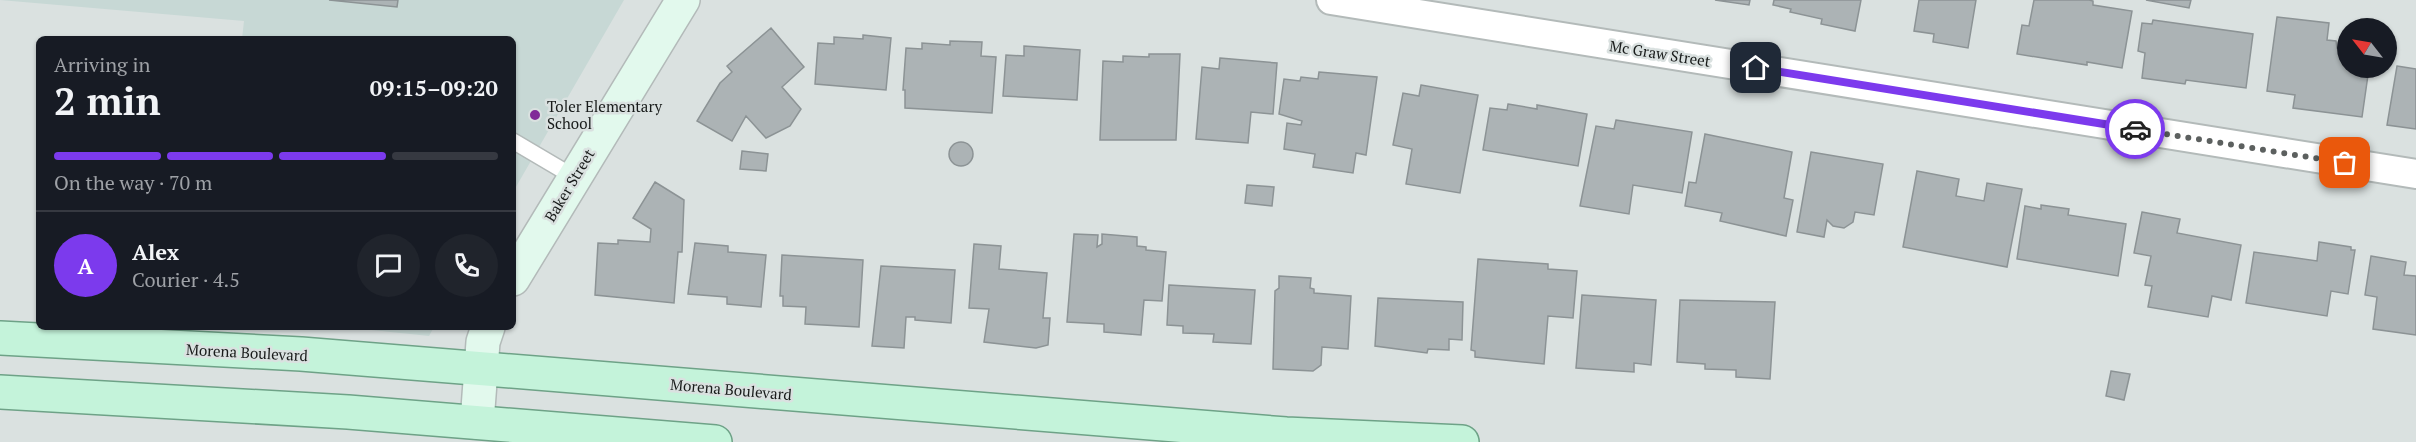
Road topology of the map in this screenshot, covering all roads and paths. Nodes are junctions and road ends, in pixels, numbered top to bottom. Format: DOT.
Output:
graph roads {
  1 [pos="683,0"];
  2 [pos="1331,0"];
  3 [pos="516,143"];
  4 [pos="2416,174"];
  5 [pos="574,177"];
  6 [pos="516,274"];
  7 [pos="487,330"];
  8 [pos="0,338"];
  9 [pos="481,368"];
  10 [pos="0,392"];
  11 [pos="477,422"];
  12 [pos="715,442"];
  13 [pos="1462,442"];
  1 -- 5 [label="street, Baker Street"];
  2 -- 4 [label="street, Mc Graw Street"];
  3 -- 5 [label="lane"];
  5 -- 6 [label="street, Baker Street"];
  7 -- 9 [label="street"];
  8 -- 9 [label="main road, Morena Boulevard"];
  9 -- 11 [label="street"];
  9 -- 13 [label="main road, Morena Boulevard"];
  10 -- 11 [label="main road"];
  11 -- 12 [label="main road"];
}
